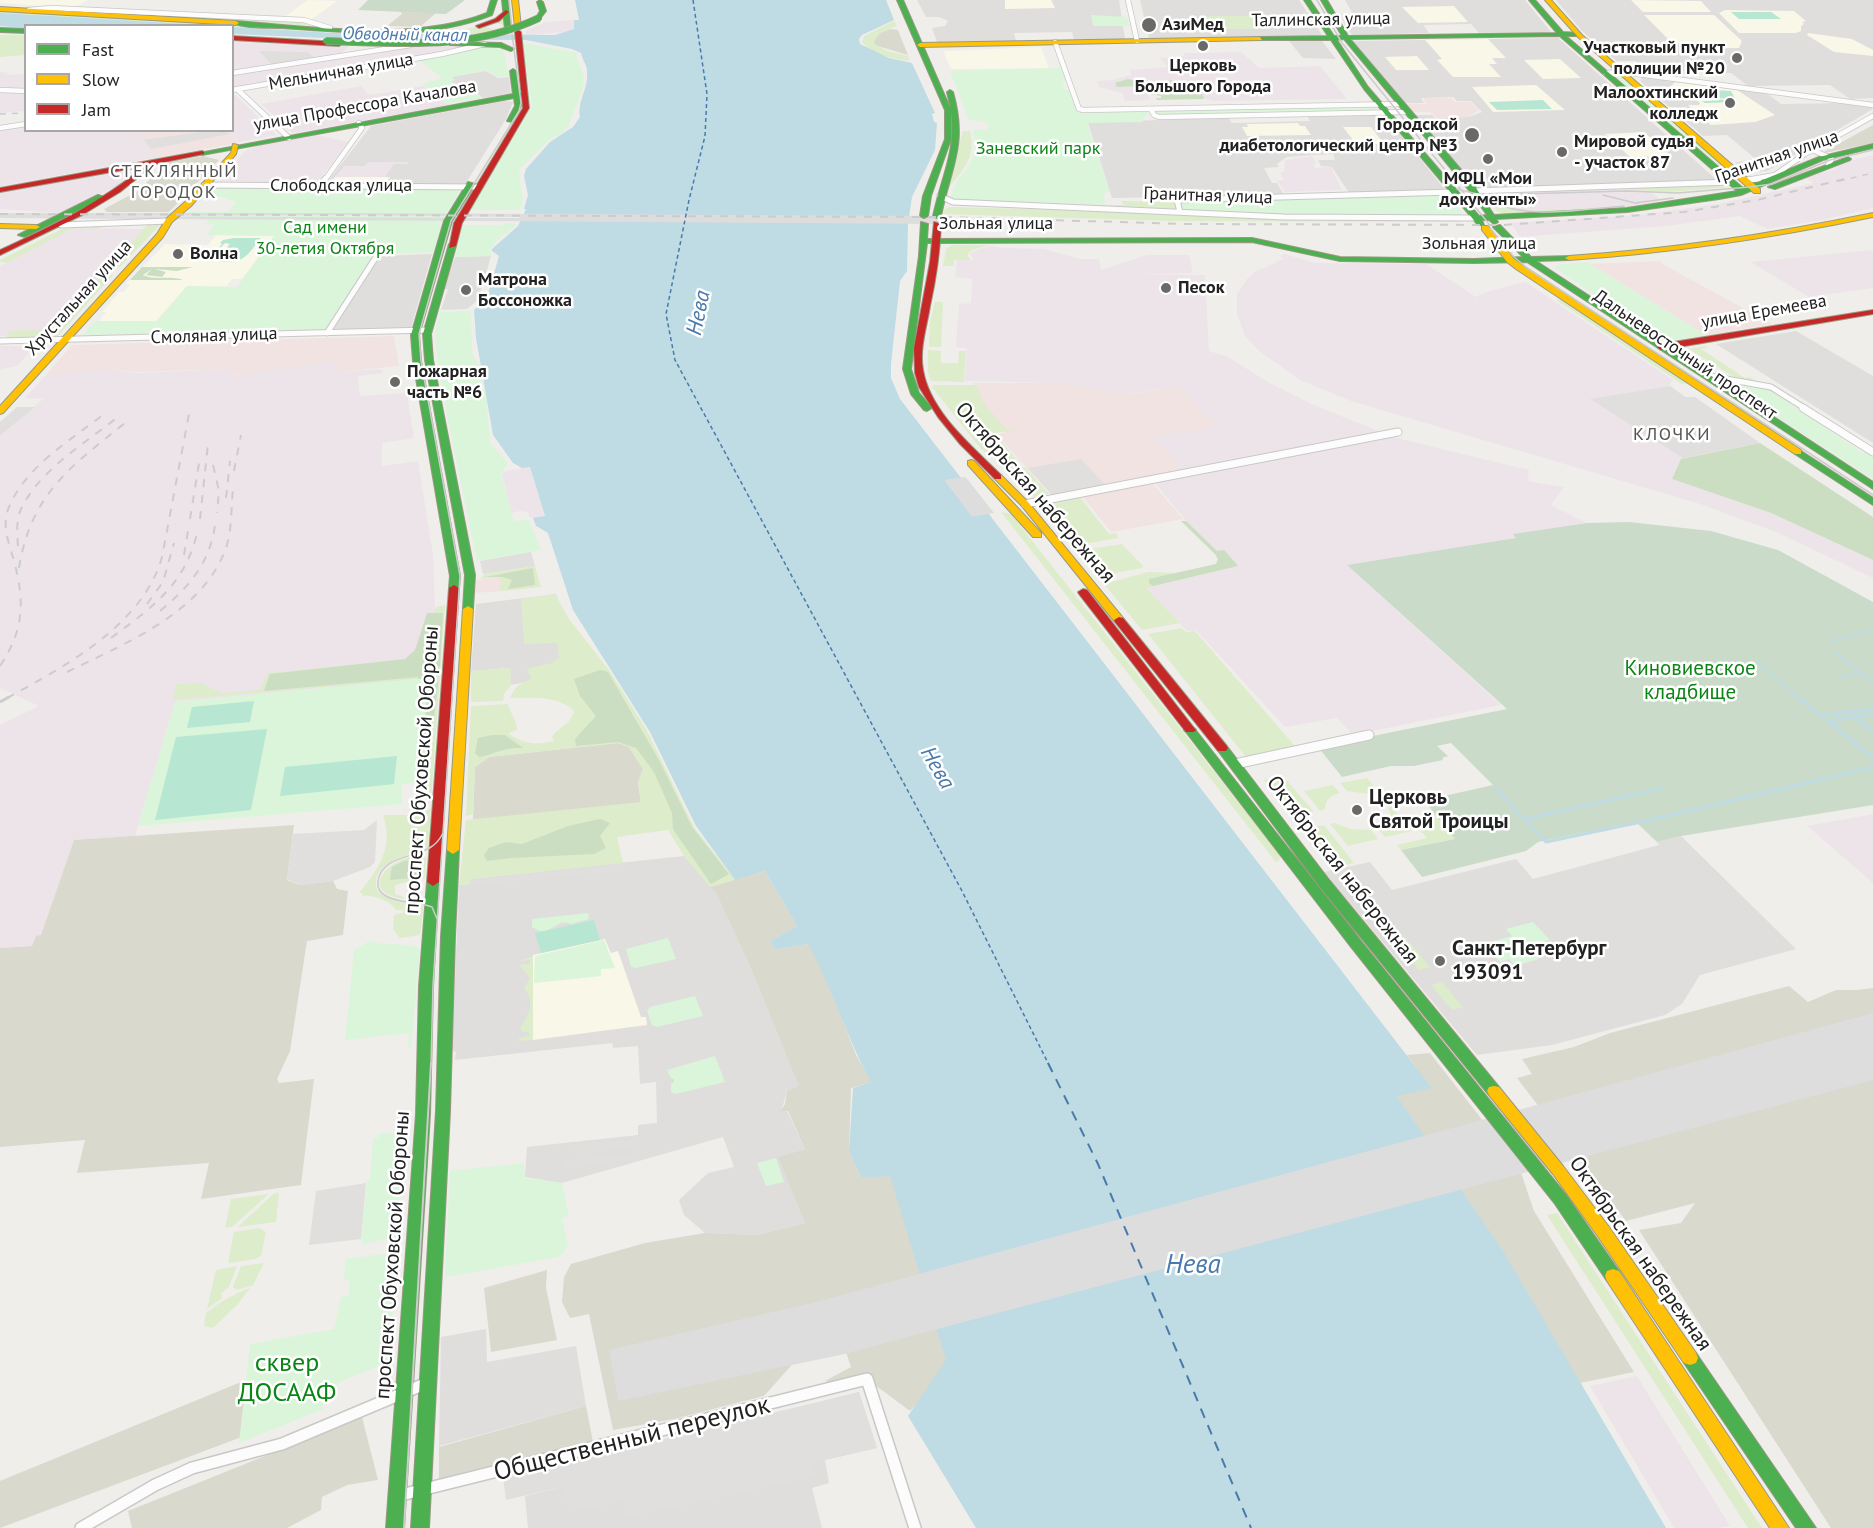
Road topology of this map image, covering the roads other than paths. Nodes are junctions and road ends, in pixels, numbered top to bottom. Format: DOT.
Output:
graph roads {
  1 [pos="494,0"];
  2 [pos="515,0"];
  3 [pos="900,0"];
  4 [pos="909,0"];
  5 [pos="1128,0"];
  6 [pos="1307,0"];
  7 [pos="1324,0"];
  8 [pos="1532,0"];
  9 [pos="1548,0"];
  10 [pos="540,3"];
  11 [pos="506,6"];
  12 [pos="0,9"];
  13 [pos="414,29"];
  14 [pos="0,30"];
  15 [pos="24,31"];
  16 [pos="1561,34"];
  17 [pos="1578,34"];
  18 [pos="513,36"];
  19 [pos="234,38"];
  20 [pos="234,38"];
  21 [pos="1328,38"];
  22 [pos="1346,38"];
  23 [pos="1137,41"];
  24 [pos="1055,42"];
  25 [pos="925,44"];
  26 [pos="468,45"];
  27 [pos="376,47"];
  28 [pos="1622,72"];
  29 [pos="234,73"];
  30 [pos="1605,73"];
  31 [pos="0,90"];
  32 [pos="235,90"];
  33 [pos="24,91"];
  34 [pos="519,95"];
  35 [pos="1873,105"];
  36 [pos="1404,108"];
  37 [pos="1151,109"];
  38 [pos="1384,109"];
  39 [pos="1873,116"];
  40 [pos="24,124"];
  41 [pos="360,124"];
  42 [pos="0,129"];
  43 [pos="288,137"];
  44 [pos="1873,146"];
  45 [pos="235,147"];
  46 [pos="1813,150"];
  47 [pos="1873,153"];
  48 [pos="1827,161"];
  49 [pos="148,163"];
  50 [pos="1777,175"];
  51 [pos="204,185"];
  52 [pos="320,186"];
  53 [pos="474,186"];
  54 [pos="1744,186"];
  55 [pos="0,189"];
  56 [pos="1473,191"];
  57 [pos="1453,192"];
  58 [pos="940,196"];
  59 [pos="188,204"];
  60 [pos="72,209"];
  61 [pos="88,212"];
  62 [pos="1180,213"];
  63 [pos="1873,217"];
  64 [pos="930,220"];
  65 [pos="169,221"];
  66 [pos="1489,223"];
  67 [pos="61,225"];
  68 [pos="0,226"];
  69 [pos="37,227"];
  70 [pos="160,235"];
  71 [pos="924,241"];
  72 [pos="937,241"];
  73 [pos="0,247"];
  74 [pos="0,253"];
  75 [pos="378,254"];
  76 [pos="1511,261"];
  77 [pos="1531,261"];
  78 [pos="1873,312"];
  79 [pos="422,330"];
  80 [pos="327,333"];
  81 [pos="65,340"];
  82 [pos="0,341"];
  83 [pos="1661,347"];
  84 [pos="1703,375"];
  85 [pos="0,411"];
  86 [pos="1398,432"];
  87 [pos="1873,452"];
  88 [pos="1873,486"];
  89 [pos="1854,490"];
  90 [pos="1873,502"];
  91 [pos="1025,504"];
  92 [pos="1369,735"];
  93 [pos="1235,764"];
  94 [pos="427,1383"];
  95 [pos="404,1391"];
  96 [pos="422,1492"];
  97 [pos="397,1496"];
  98 [pos="81,1528"];
  99 [pos="395,1528"];
  100 [pos="420,1528"];
  101 [pos="915,1528"];
  102 [pos="1780,1528"];
  103 [pos="1807,1528"];
  1 -- 13 [label="main road"];
  2 -- 18 [label="main road, проспект Обуховской Обороны"];
  3 -- 25 [label="main road"];
  4 -- 25 [label="main road"];
  5 -- 23 [label="street"];
  6 -- 21 [label="main road"];
  7 -- 22 [label="main road"];
  8 -- 16 [label="main road"];
  9 -- 17 [label="main road"];
  10 -- 19 [label="main road, bridge"];
  11 -- 13 [label="main road"];
  11 -- 18 [label="main road, проспект Обуховской Обороны"];
  12 -- 13 [label="main road"];
  14 -- 15 [label="main road"];
  16 -- 17 [label="main road, Таллинская улица"];
  16 -- 22 [label="main road, Таллинская улица"];
  16 -- 30 [label="main road"];
  17 -- 28 [label="main road"];
  18 -- 26 [label="main road"];
  18 -- 34 [label="main road, проспект Обуховской Обороны"];
  20 -- 27 [label="main road"];
  21 -- 22 [label="main road, Таллинская улица"];
  21 -- 23 [label="main road, Таллинская улица"];
  21 -- 38 [label="main road"];
  22 -- 36 [label="main road"];
  23 -- 24 [label="main road, Таллинская улица"];
  24 -- 25 [label="main road, Таллинская улица"];
  24 -- 37 [label="street"];
  25 -- 58 [label="main road"];
  25 -- 64 [label="main road"];
  26 -- 27 [label="main road"];
  26 -- 32 [label="street, Мельничная улица"];
  27 -- 29 [label="street"];
  28 -- 30 [label="street"];
  28 -- 35 [label="street"];
  28 -- 54 [label="main road"];
  30 -- 54 [label="main road"];
  31 -- 33 [label="street"];
  32 -- 43 [label="street"];
  34 -- 41 [label="main road, улица Профессора Качалова"];
  34 -- 53 [label="main road, проспект Обуховской Обороны"];
  36 -- 38 [label="street"];
  36 -- 38 [label="street"];
  36 -- 56 [label="main road"];
  37 -- 38 [label="street"];
  37 -- 38 [label="street"];
  38 -- 57 [label="main road"];
  39 -- 46 [label="street, Гранитная улица"];
  40 -- 42 [label="street"];
  41 -- 43 [label="main road, улица Профессора Качалова"];
  41 -- 52 [label="street"];
  43 -- 45 [label="main road, улица Профессора Качалова"];
  44 -- 48 [label="main road, Гранитная улица"];
  45 -- 49 [label="main road, улица Профессора Качалова"];
  45 -- 51 [label="main road, Хрустальная улица"];
  46 -- 48 [label="street"];
  46 -- 50 [label="street, Гранитная улица"];
  47 -- 48 [label="main road, Гранитная улица"];
  48 -- 50 [label="main road, Гранитная улица"];
  48 -- 54 [label="main road, Гранитная улица"];
  49 -- 55 [label="main road, улица Профессора Качалова"];
  49 -- 60 [label="main road"];
  49 -- 61 [label="main road"];
  50 -- 54 [label="main road, Гранитная улица"];
  51 -- 52 [label="street, Слободская улица"];
  51 -- 59 [label="main road, Хрустальная улица"];
  52 -- 53 [label="street, Слободская улица"];
  53 -- 79 [label="main road, проспект Обуховской Обороны"];
  54 -- 56 [label="street"];
  54 -- 66 [label="main road, Гранитная улица"];
  56 -- 66 [label="main road"];
  57 -- 62 [label="street"];
  57 -- 66 [label="main road"];
  58 -- 62 [label="street, Гранитная улица"];
  58 -- 64 [label="main road"];
  59 -- 65 [label="main road, Хрустальная улица"];
  59 -- 70 [label="main road, Хрустальная улица"];
  60 -- 61 [label="main road"];
  60 -- 69 [label="main road"];
  61 -- 67 [label="main road"];
  62 -- 66 [label="street, Гранитная улица"];
  63 -- 77 [label="main road, Зольная улица"];
  64 -- 71 [label="main road, Октябрьская набережная"];
  64 -- 72 [label="main road, Октябрьская набережная"];
  65 -- 67 [label="street"];
  65 -- 70 [label="main road, Хрустальная улица"];
  66 -- 76 [label="main road, Дальневосточный проспект"];
  66 -- 77 [label="main road, Дальневосточный проспект"];
  67 -- 69 [label="main road"];
  67 -- 74 [label="main road"];
  68 -- 69 [label="main road"];
  69 -- 73 [label="main road"];
  70 -- 81 [label="main road, Хрустальная улица"];
  71 -- 72 [label="main road, Зольная улица"];
  71 -- 102 [label="main road, Октябрьская набережная"];
  72 -- 76 [label="main road, Зольная улица"];
  72 -- 91 [label="main road, Октябрьская набережная"];
  75 -- 80 [label="street"];
  76 -- 77 [label="main road, Зольная улица"];
  76 -- 89 [label="main road, Дальневосточный проспект"];
  77 -- 83 [label="main road, Дальневосточный проспект"];
  78 -- 83 [label="main road, улица Еремеева"];
  79 -- 80 [label="street, Смоляная улица"];
  79 -- 94 [label="main road, проспект Обуховской Обороны"];
  79 -- 95 [label="main road, проспект Обуховской Обороны"];
  80 -- 81 [label="street, Смоляная улица"];
  81 -- 82 [label="street, Смоляная улица"];
  81 -- 85 [label="main road, Хрустальная улица"];
  83 -- 84 [label="main road, Дальневосточный проспект"];
  84 -- 87 [label="street"];
  84 -- 88 [label="main road, Дальневосточный проспект"];
  86 -- 91 [label="street"];
  88 -- 89 [label="main road"];
  89 -- 90 [label="main road, Дальневосточный проспект"];
  91 -- 93 [label="main road, Октябрьская набережная"];
  92 -- 93 [label="street"];
  93 -- 103 [label="main road, Октябрьская набережная"];
  94 -- 95 [label="street"];
  94 -- 96 [label="main road, проспект Обуховской Обороны"];
  95 -- 97 [label="main road, проспект Обуховской Обороны"];
  95 -- 98 [label="street"];
  96 -- 97 [label="street, Общественный переулок"];
  96 -- 100 [label="main road, проспект Обуховской Обороны"];
  96 -- 101 [label="street, Общественный переулок"];
  97 -- 99 [label="main road, проспект Обуховской Обороны"];
}
